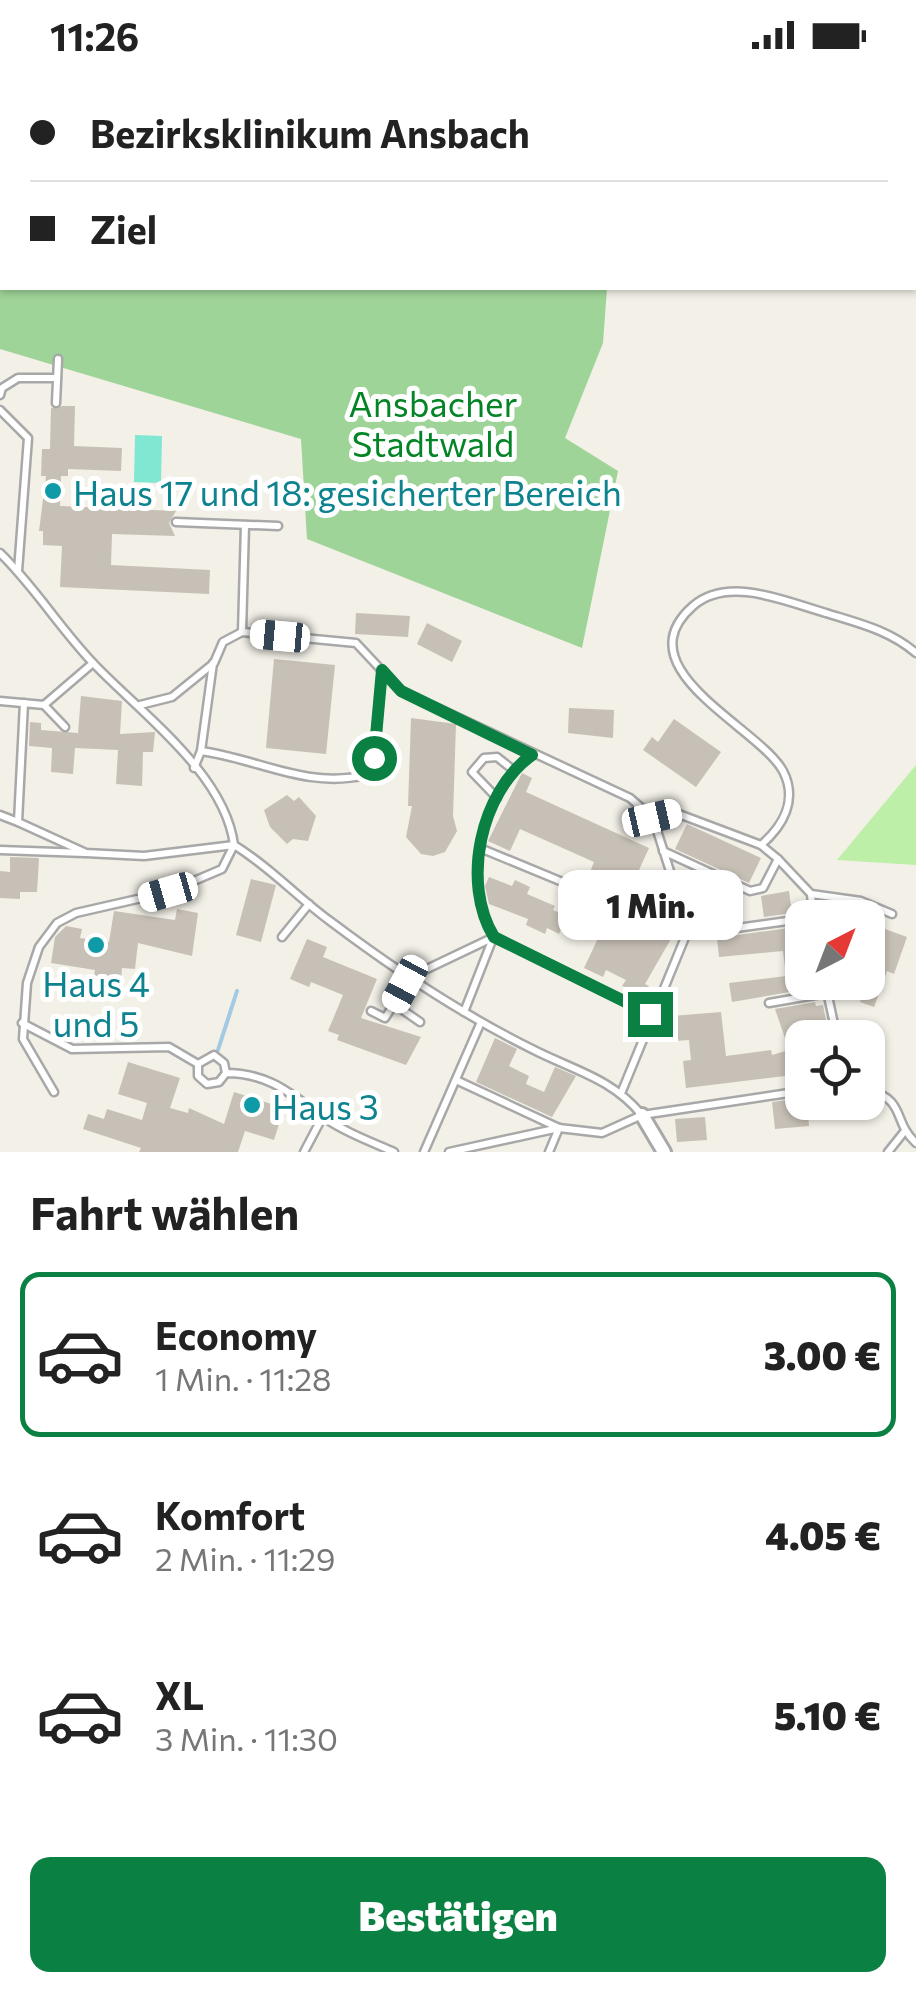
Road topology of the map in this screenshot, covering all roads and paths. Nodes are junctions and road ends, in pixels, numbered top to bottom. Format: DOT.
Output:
graph roads {
  1 [pos="58,359"];
  2 [pos="57,378"];
  3 [pos="0,395"];
  4 [pos="56,403"];
  5 [pos="0,410"];
  6 [pos="176,522"];
  7 [pos="245,525"];
  8 [pos="278,526"];
  9 [pos="0,553"];
  10 [pos="18,571"];
  11 [pos="242,632"];
  12 [pos="916,654"];
  13 [pos="93,663"];
  14 [pos="214,663"];
  15 [pos="382,670"];
  16 [pos="0,701"];
  17 [pos="24,703"];
  18 [pos="44,704"];
  19 [pos="140,706"];
  20 [pos="65,727"];
  21 [pos="202,752"];
  22 [pos="532,755"];
  23 [pos="194,768"];
  24 [pos="512,769"];
  25 [pos="497,798"];
  26 [pos="0,815"];
  27 [pos="652,818"];
  28 [pos="18,822"];
  29 [pos="234,845"];
  30 [pos="761,845"];
  31 [pos="480,848"];
  32 [pos="0,850"];
  33 [pos="662,851"];
  34 [pos="86,854"];
  35 [pos="778,859"];
  36 [pos="811,894"];
  37 [pos="811,900"];
  38 [pos="309,904"];
  39 [pos="618,905"];
  40 [pos="892,914"];
  41 [pos="785,921"];
  42 [pos="686,935"];
  43 [pos="282,937"];
  44 [pos="494,937"];
  45 [pos="408,978"];
  46 [pos="785,999"];
  47 [pos="768,1002"];
  48 [pos="394,1004"];
  49 [pos="371,1011"];
  50 [pos="464,1012"];
  51 [pos="650,1014"];
  52 [pos="420,1022"];
  53 [pos="481,1022"];
  54 [pos="22,1023"];
  55 [pos="198,1064"];
  56 [pos="226,1073"];
  57 [pos="456,1080"];
  58 [pos="622,1091"];
  59 [pos="54,1092"];
  60 [pos="785,1094"];
  61 [pos="885,1096"];
  62 [pos="642,1115"];
  63 [pos="322,1116"];
  64 [pos="560,1128"];
  65 [pos="904,1132"];
  66 [pos="916,1143"];
  67 [pos="304,1152"];
  68 [pos="394,1152"];
  69 [pos="424,1152"];
  70 [pos="450,1152"];
  71 [pos="548,1152"];
  72 [pos="664,1152"];
  73 [pos="888,1152"];
  1 -- 2 [label="lane"];
  2 -- 3 [label="lane"];
  2 -- 4 [label="lane"];
  5 -- 10 [label="lane"];
  6 -- 7 [label="lane"];
  7 -- 8 [label="lane"];
  7 -- 11 [label="lane"];
  9 -- 10 [label="lane"];
  10 -- 13 [label="lane"];
  11 -- 14 [label="lane"];
  11 -- 15 [label="lane"];
  12 -- 30 [label="lane"];
  13 -- 18 [label="lane"];
  13 -- 19 [label="lane"];
  14 -- 19 [label="lane"];
  14 -- 21 [label="lane"];
  15 -- 21 [label="lane"];
  15 -- 22 [label="lane"];
  16 -- 17 [label="lane"];
  17 -- 18 [label="lane"];
  17 -- 28 [label="lane"];
  18 -- 20 [label="lane"];
  19 -- 23 [label="lane"];
  21 -- 23 [label="lane"];
  22 -- 24 [label="lane"];
  22 -- 27 [label="lane"];
  23 -- 29 [label="lane"];
  24 -- 25 [label="lane"];
  24 -- 25 [label="lane"];
  25 -- 31 [label="lane"];
  26 -- 28 [label="lane"];
  27 -- 30 [label="lane"];
  27 -- 33 [label="lane"];
  28 -- 34 [label="lane"];
  29 -- 34 [label="lane"];
  29 -- 38 [label="lane"];
  29 -- 54 [label="lane"];
  30 -- 35 [label="lane"];
  31 -- 39 [label="lane"];
  31 -- 44 [label="lane"];
  32 -- 34 [label="lane"];
  33 -- 35 [label="lane"];
  33 -- 42 [label="lane"];
  35 -- 36 [label="lane"];
  36 -- 37 [label="lane"];
  36 -- 40 [label="lane"];
  38 -- 43 [label="lane"];
  38 -- 45 [label="lane"];
  41 -- 42 [label="lane"];
  42 -- 51 [label="lane"];
  44 -- 45 [label="lane"];
  44 -- 50 [label="lane"];
  44 -- 51 [label="lane"];
  45 -- 48 [label="lane"];
  45 -- 50 [label="lane"];
  46 -- 47 [label="lane"];
  48 -- 49 [label="lane"];
  48 -- 52 [label="lane"];
  50 -- 53 [label="lane"];
  51 -- 58 [label="lane"];
  53 -- 57 [label="lane"];
  53 -- 58 [label="lane"];
  54 -- 55 [label="lane"];
  54 -- 59 [label="lane"];
  55 -- 56 [label="lane"];
  55 -- 56 [label="lane"];
  56 -- 63 [label="lane"];
  57 -- 64 [label="lane"];
  57 -- 69 [label="lane"];
  58 -- 62 [label="lane"];
  60 -- 62 [label="lane"];
  61 -- 65 [label="lane"];
  62 -- 64 [label="lane"];
  62 -- 72 [label="street"];
  63 -- 67 [label="lane"];
  63 -- 68 [label="lane"];
  64 -- 70 [label="lane"];
  64 -- 71 [label="lane"];
  65 -- 66 [label="lane"];
  65 -- 73 [label="lane"];
}
